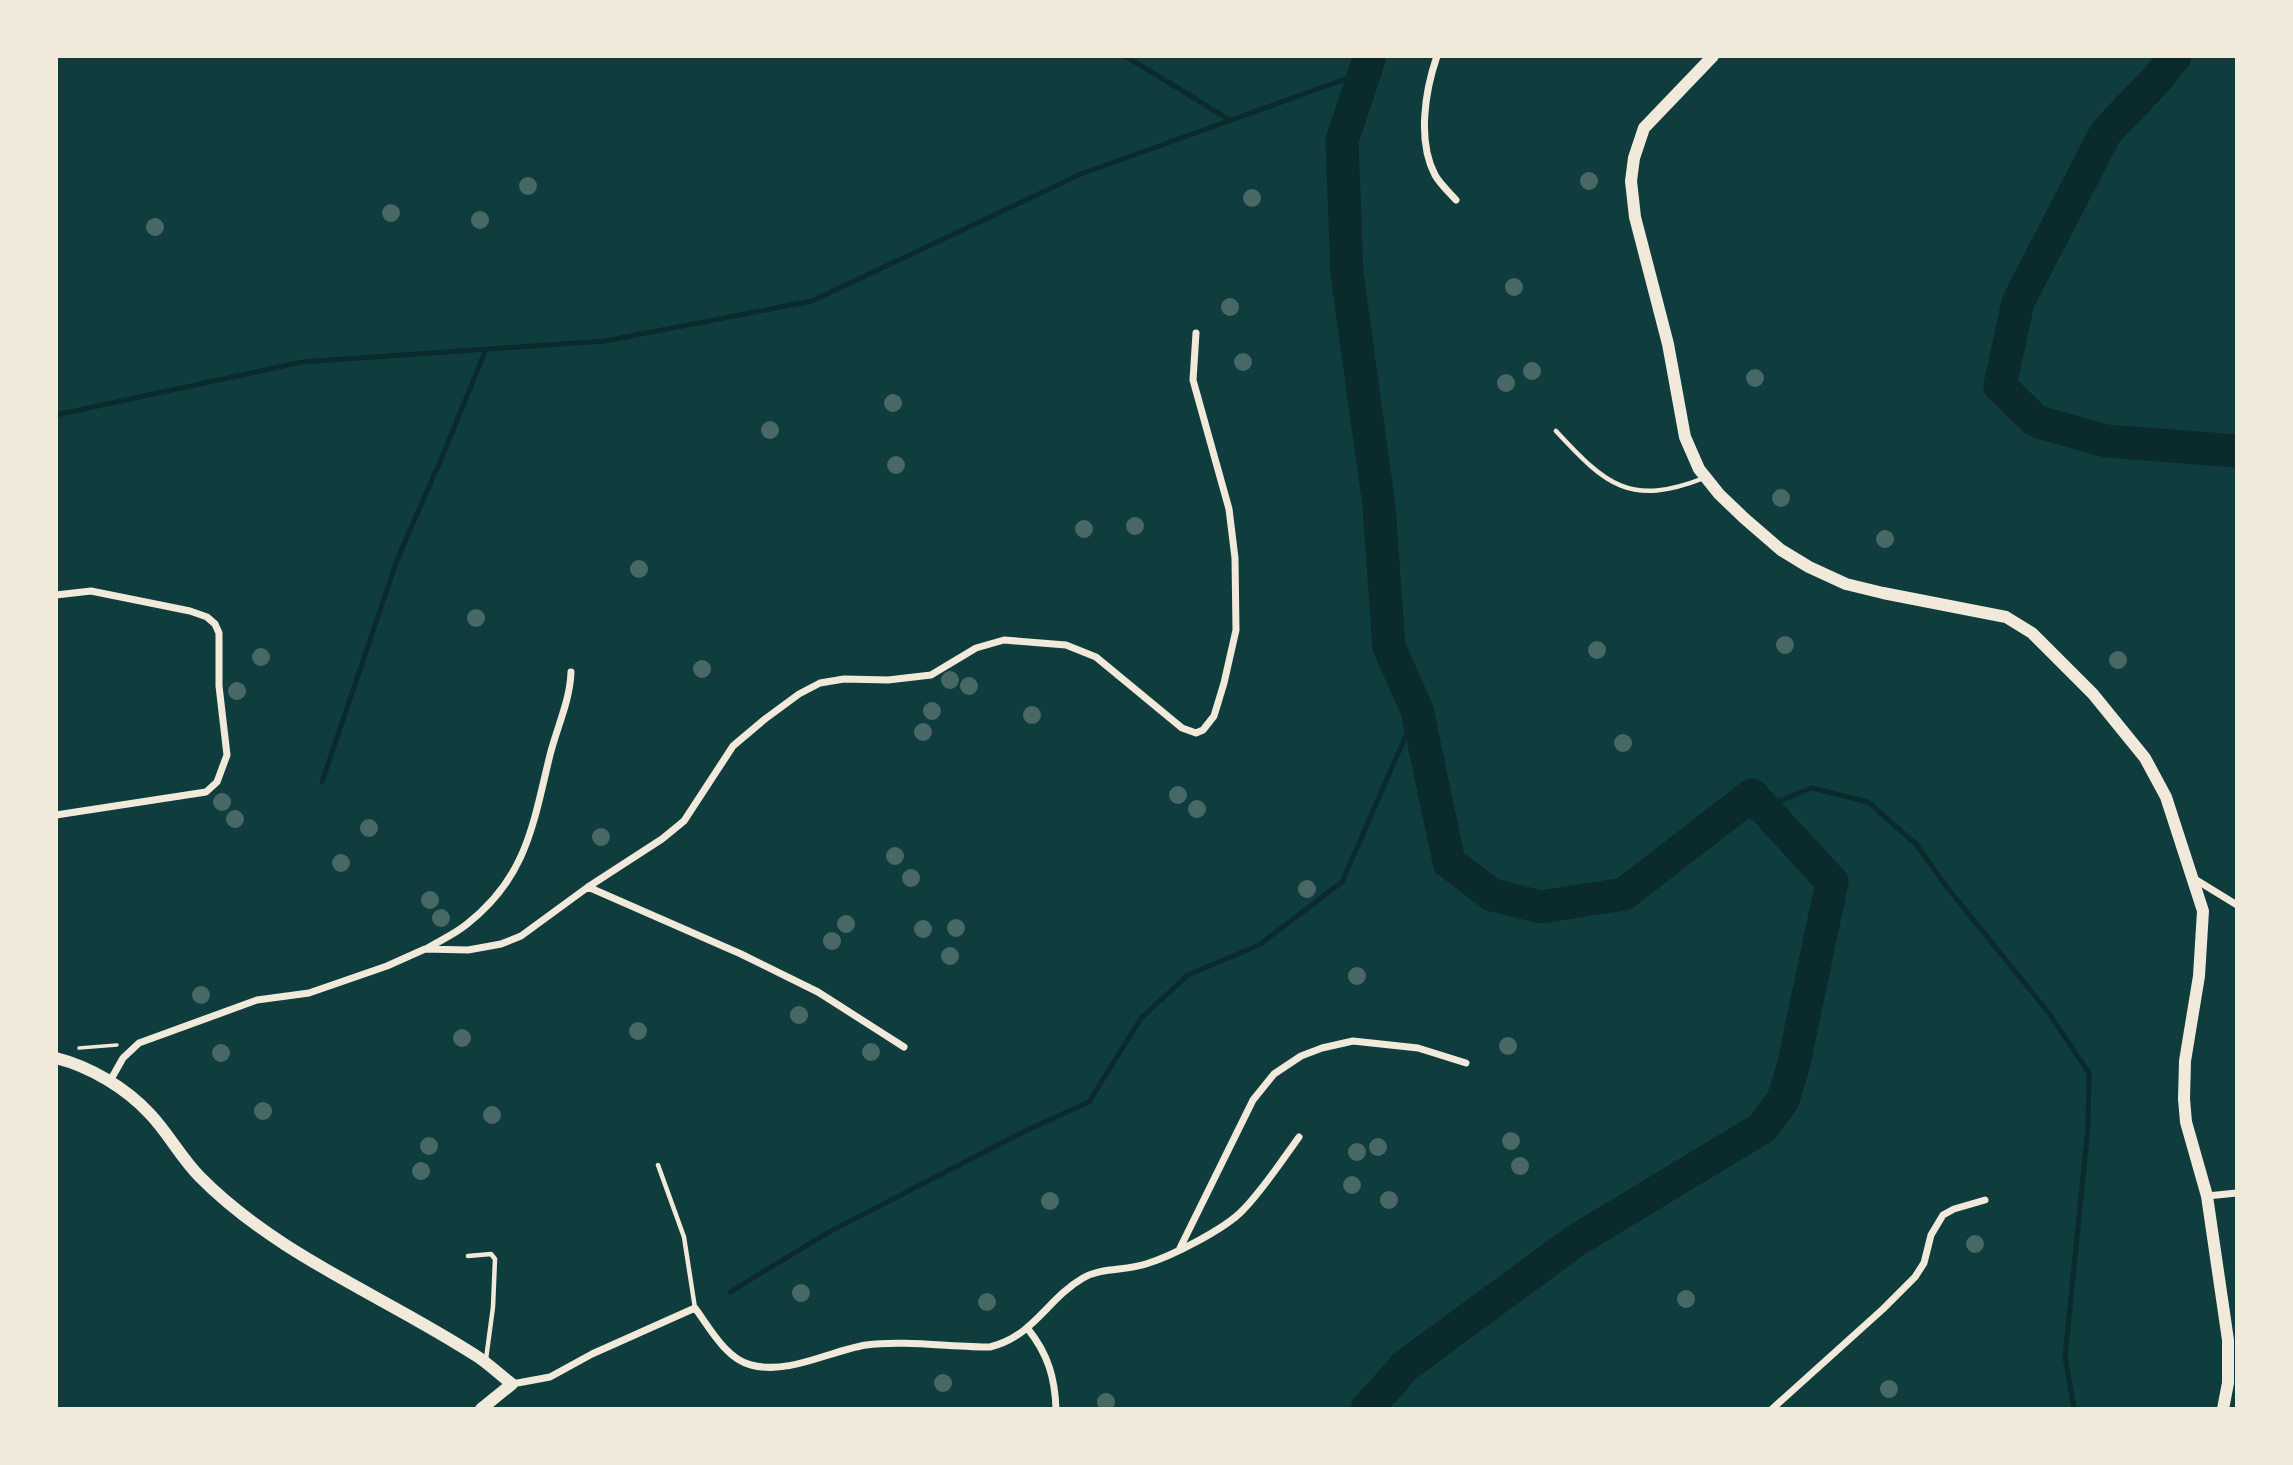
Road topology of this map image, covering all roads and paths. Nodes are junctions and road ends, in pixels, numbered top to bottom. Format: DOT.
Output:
graph roads {
  1 [pos="1437,56"];
  2 [pos="1713,56"];
  3 [pos="1457,200"];
  4 [pos="1196,333"];
  5 [pos="1556,431"];
  6 [pos="1705,478"];
  7 [pos="56,595"];
  8 [pos="571,672"];
  9 [pos="56,815"];
  10 [pos="2192,878"];
  11 [pos="588,887"];
  12 [pos="2237,905"];
  13 [pos="425,949"];
  14 [pos="139,1043"];
  15 [pos="904,1047"];
  16 [pos="68,1048"];
  17 [pos="56,1058"];
  18 [pos="1466,1063"];
  19 [pos="110,1081"];
  20 [pos="1298,1137"];
  21 [pos="658,1165"];
  22 [pos="2237,1193"];
  23 [pos="2207,1196"];
  24 [pos="1985,1200"];
  25 [pos="1180,1249"];
  26 [pos="468,1256"];
  27 [pos="695,1308"];
  28 [pos="1028,1329"];
  29 [pos="486,1363"];
  30 [pos="512,1384"];
  31 [pos="481,1409"];
  32 [pos="1056,1409"];
  33 [pos="1772,1409"];
  34 [pos="2223,1409"];
  1 -- 3 [label="street"];
  2 -- 6 [label="street"];
  4 -- 11 [label="street"];
  5 -- 6 [label="lane"];
  6 -- 10 [label="street"];
  7 -- 9 [label="street"];
  8 -- 13 [label="street"];
  10 -- 12 [label="street"];
  10 -- 23 [label="street"];
  11 -- 13 [label="street"];
  11 -- 15 [label="street"];
  13 -- 14 [label="street"];
  14 -- 16 [label="path"];
  14 -- 19 [label="street"];
  17 -- 19 [label="street"];
  18 -- 25 [label="street"];
  19 -- 29 [label="street"];
  20 -- 25 [label="street"];
  21 -- 27 [label="lane"];
  22 -- 23 [label="street"];
  23 -- 34 [label="street"];
  24 -- 33 [label="street"];
  25 -- 28 [label="street"];
  26 -- 29 [label="lane"];
  27 -- 28 [label="street"];
  27 -- 30 [label="street"];
  28 -- 32 [label="street"];
  29 -- 30 [label="street"];
  30 -- 31 [label="street"];
}
